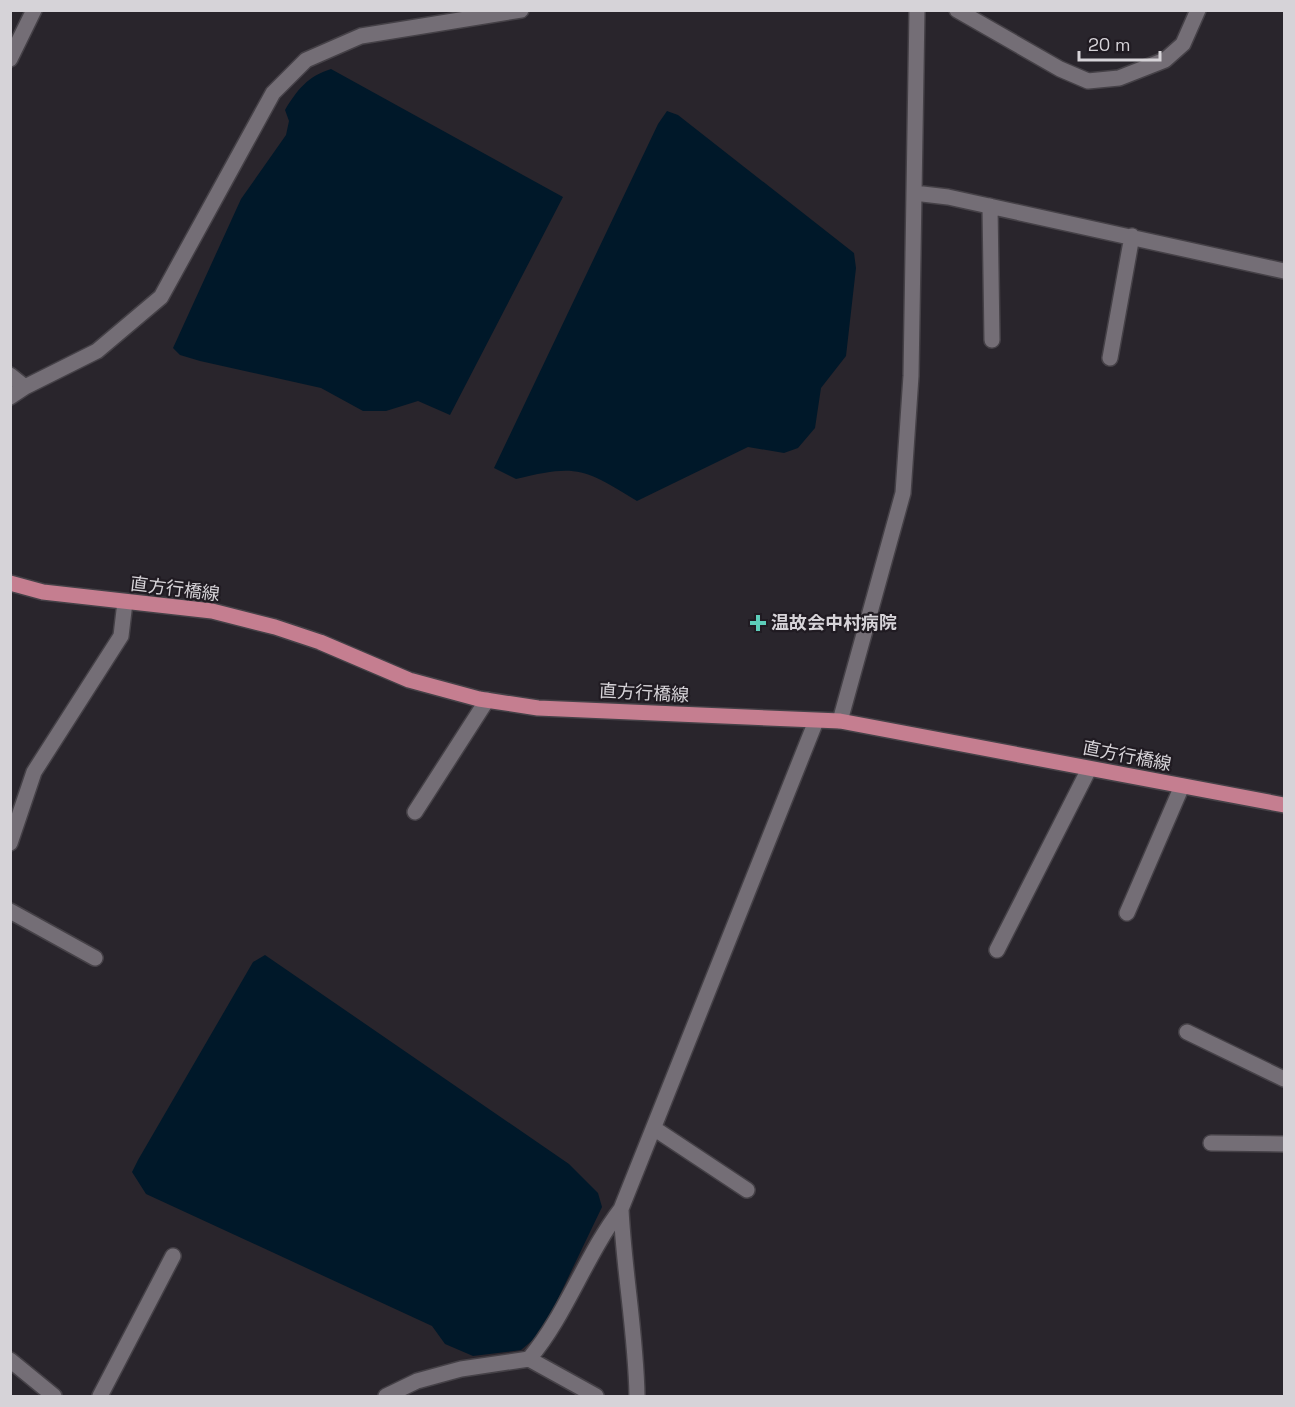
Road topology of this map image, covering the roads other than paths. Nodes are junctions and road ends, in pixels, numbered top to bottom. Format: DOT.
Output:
graph roads {
  1 [pos="34,10"];
  2 [pos="521,10"];
  3 [pos="917,10"];
  4 [pos="957,10"];
  5 [pos="1198,10"];
  6 [pos="10,59"];
  7 [pos="914,193"];
  8 [pos="990,206"];
  9 [pos="1132,236"];
  10 [pos="1284,271"];
  11 [pos="992,340"];
  12 [pos="1110,358"];
  13 [pos="10,375"];
  14 [pos="25,387"];
  15 [pos="10,397"];
  16 [pos="10,583"];
  17 [pos="125,602"];
  18 [pos="487,700"];
  19 [pos="816,721"];
  20 [pos="840,721"];
  21 [pos="1089,769"];
  22 [pos="1182,786"];
  23 [pos="1284,805"];
  24 [pos="415,812"];
  25 [pos="10,843"];
  26 [pos="10,911"];
  27 [pos="1127,913"];
  28 [pos="998,950"];
  29 [pos="95,958"];
  30 [pos="1187,1032"];
  31 [pos="1284,1079"];
  32 [pos="655,1129"];
  33 [pos="1211,1143"];
  34 [pos="1284,1144"];
  35 [pos="747,1190"];
  36 [pos="621,1209"];
  37 [pos="173,1256"];
  38 [pos="529,1359"];
  39 [pos="10,1360"];
  40 [pos="54,1396"];
  41 [pos="100,1396"];
  42 [pos="386,1396"];
  43 [pos="596,1396"];
  44 [pos="637,1396"];
  1 -- 6 [label="street"];
  2 -- 14 [label="street"];
  3 -- 7 [label="street"];
  4 -- 5 [label="street"];
  7 -- 8 [label="street"];
  7 -- 20 [label="street"];
  8 -- 9 [label="street"];
  8 -- 11 [label="street"];
  9 -- 10 [label="street"];
  9 -- 12 [label="street"];
  13 -- 14 [label="street"];
  14 -- 15 [label="street"];
  16 -- 17 [label="main road, 直方行橋線"];
  17 -- 18 [label="main road, 直方行橋線"];
  17 -- 25 [label="street"];
  18 -- 19 [label="main road, 直方行橋線"];
  18 -- 24 [label="street"];
  19 -- 20 [label="main road, 直方行橋線"];
  19 -- 32 [label="street"];
  20 -- 21 [label="main road, 直方行橋線"];
  21 -- 22 [label="main road, 直方行橋線"];
  21 -- 28 [label="street"];
  22 -- 23 [label="main road, 直方行橋線"];
  22 -- 27 [label="street"];
  26 -- 29 [label="street"];
  30 -- 31 [label="street"];
  32 -- 35 [label="street"];
  32 -- 36 [label="street"];
  33 -- 34 [label="street"];
  36 -- 38 [label="street"];
  36 -- 44 [label="street"];
  37 -- 41 [label="street"];
  38 -- 42 [label="street"];
  38 -- 43 [label="street"];
  39 -- 40 [label="street"];
}
